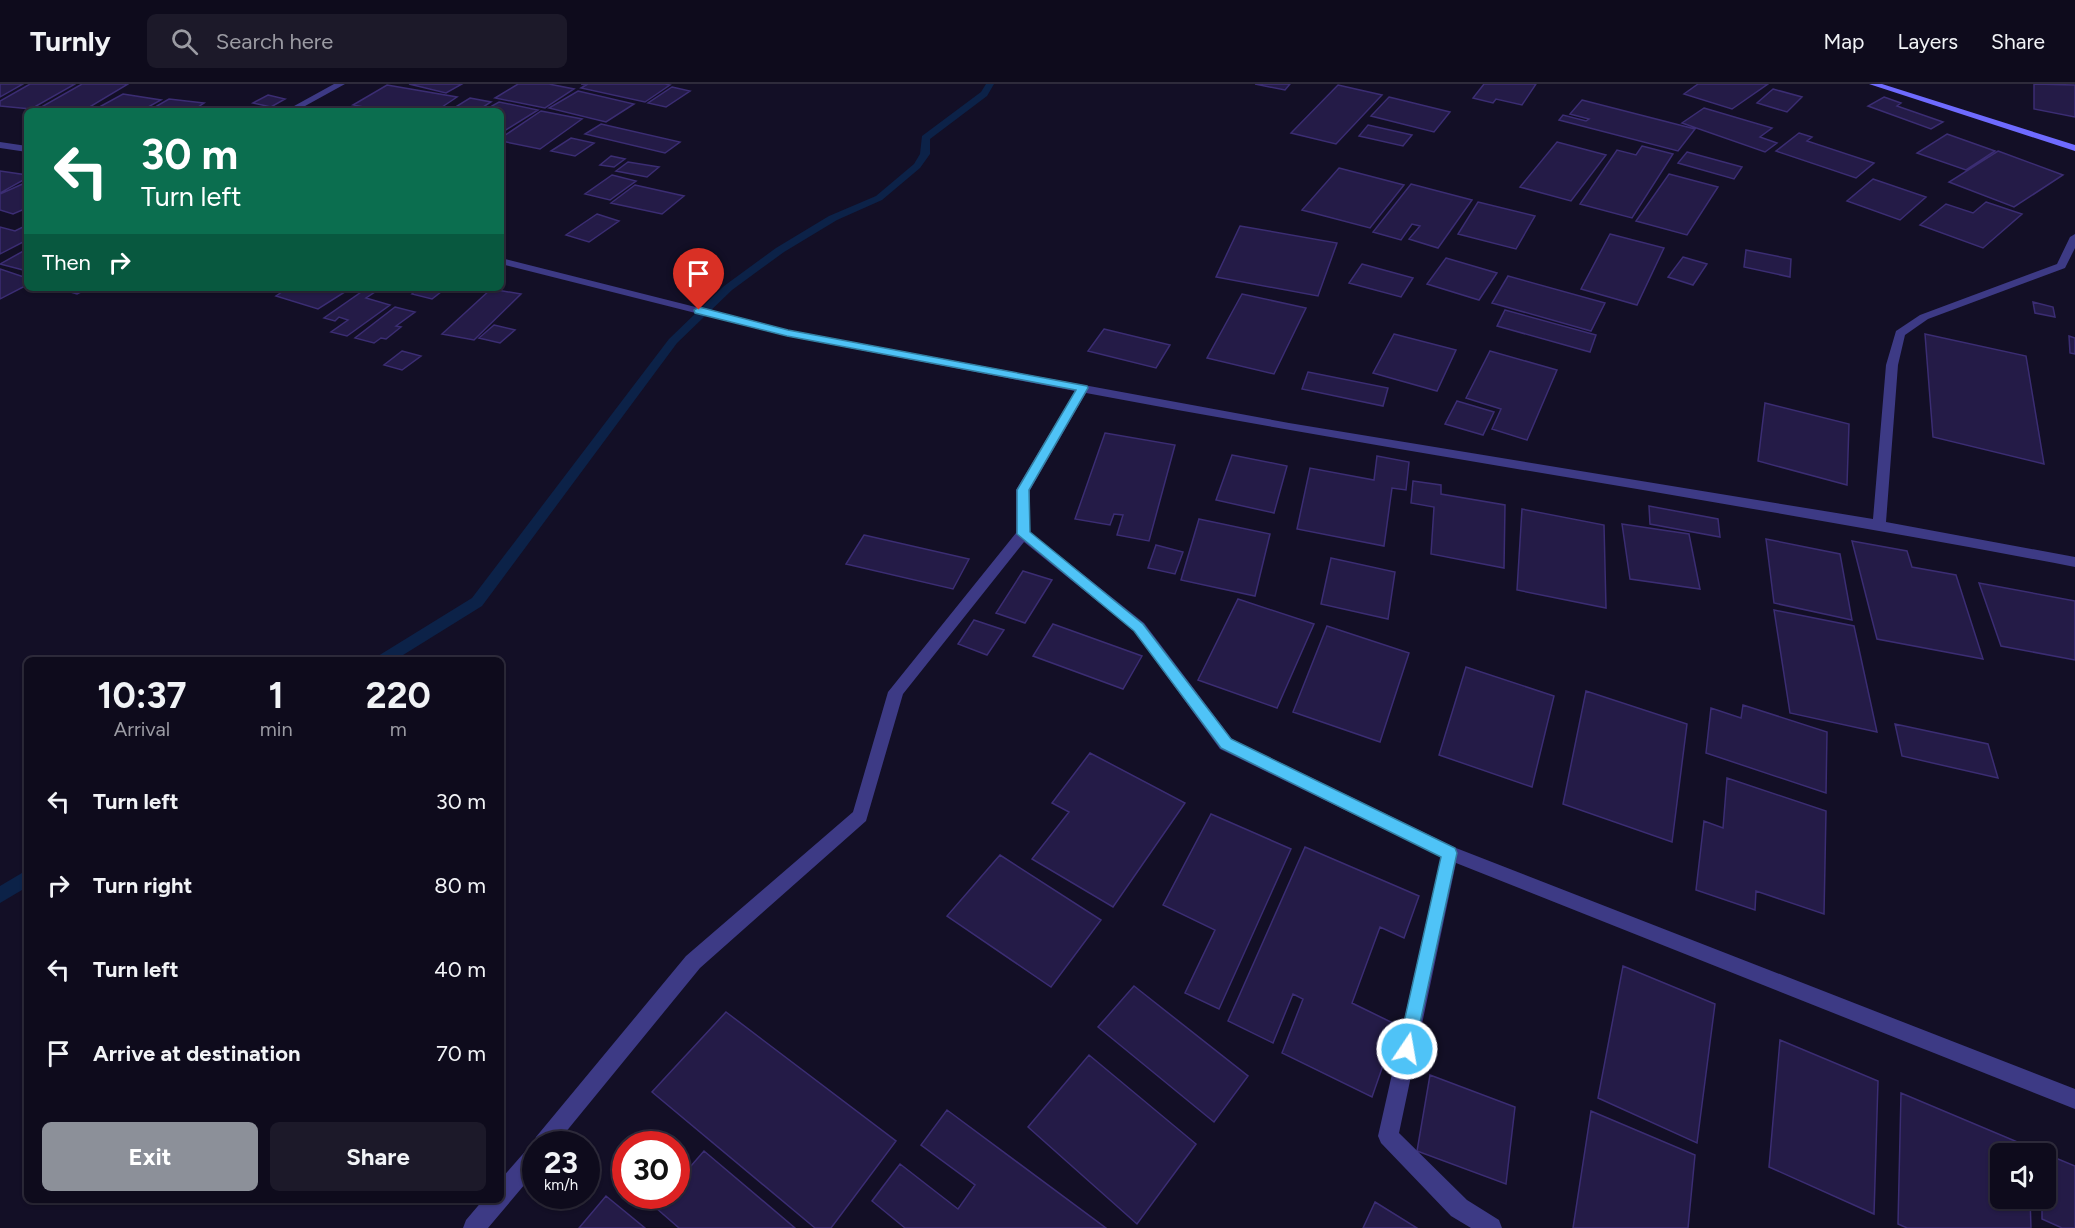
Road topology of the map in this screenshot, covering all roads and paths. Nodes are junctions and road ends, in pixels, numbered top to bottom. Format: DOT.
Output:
graph roads {
  1 [pos="341,84"];
  2 [pos="1873,84"];
  3 [pos="295,108"];
  4 [pos="0,145"];
  5 [pos="2075,148"];
  6 [pos="24,149"];
  7 [pos="2075,237"];
  8 [pos="504,262"];
  9 [pos="1083,388"];
  10 [pos="1879,525"];
  11 [pos="1023,534"];
  12 [pos="2075,562"];
  13 [pos="1450,853"];
  14 [pos="2075,1099"];
  15 [pos="554,1131"];
  16 [pos="522,1170"];
  17 [pos="504,1191"];
  18 [pos="495,1203"];
  19 [pos="474,1228"];
  20 [pos="1491,1228"];
  1 -- 3 [label="street"];
  2 -- 5 [label="main road"];
  4 -- 6 [label="street"];
  7 -- 10 [label="street"];
  8 -- 9 [label="street"];
  9 -- 10 [label="street"];
  9 -- 11 [label="street"];
  10 -- 12 [label="street"];
  11 -- 13 [label="street"];
  11 -- 15 [label="street"];
  13 -- 14 [label="street"];
  13 -- 20 [label="street"];
  16 -- 17 [label="street"];
  18 -- 19 [label="street"];
}
